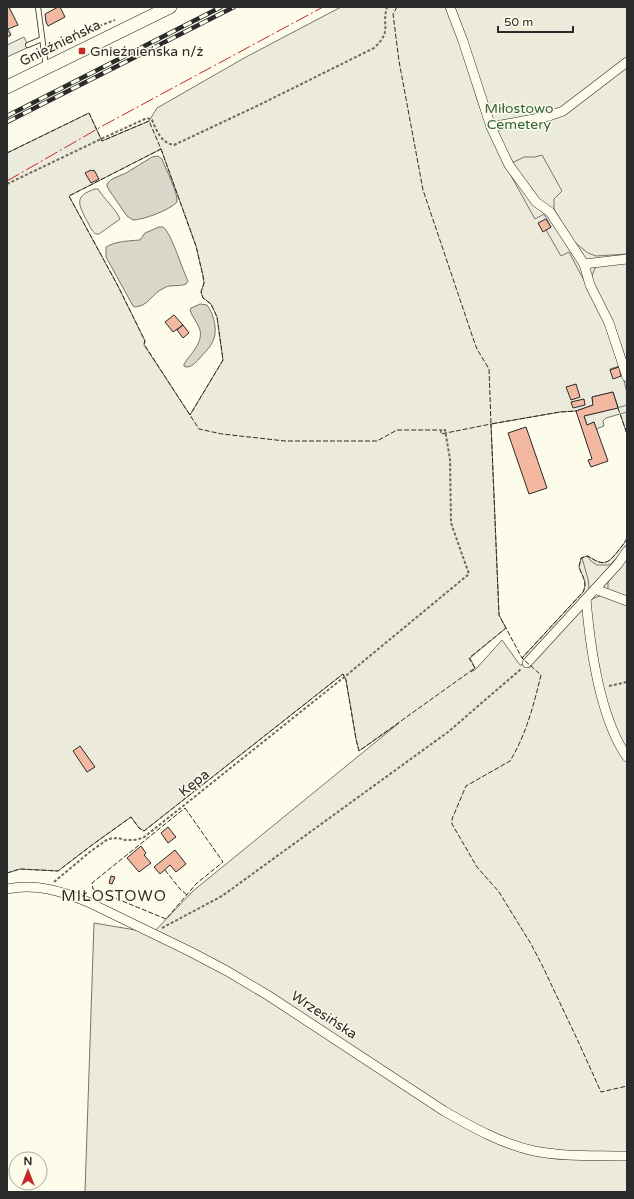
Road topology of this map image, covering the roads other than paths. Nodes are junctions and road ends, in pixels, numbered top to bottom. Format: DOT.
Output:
graph roads {
  1 [pos="38,7"];
  2 [pos="170,7"];
  3 [pos="450,7"];
  4 [pos="42,39"];
  5 [pos="28,45"];
  6 [pos="626,63"];
  7 [pos="46,68"];
  8 [pos="7,87"];
  9 [pos="491,127"];
  10 [pos="627,259"];
  11 [pos="584,264"];
  12 [pos="627,377"];
  13 [pos="627,551"];
  14 [pos="595,589"];
  15 [pos="586,599"];
  16 [pos="627,600"];
  17 [pos="527,663"];
  18 [pos="627,757"];
  19 [pos="7,890"];
  20 [pos="627,1156"];
  1 -- 4 [label="lane"];
  2 -- 7 [label="street, Gnieźnieńska"];
  3 -- 9 [label="street"];
  4 -- 5 [label="lane"];
  4 -- 7 [label="lane"];
  6 -- 9 [label="street"];
  7 -- 8 [label="street, Gnieźnieńska"];
  9 -- 11 [label="street"];
  10 -- 11 [label="street"];
  11 -- 12 [label="street"];
  13 -- 14 [label="street"];
  14 -- 15 [label="street"];
  14 -- 16 [label="street"];
  15 -- 17 [label="street"];
  15 -- 18 [label="street"];
  19 -- 20 [label="street, Wrzesińska"];
}
